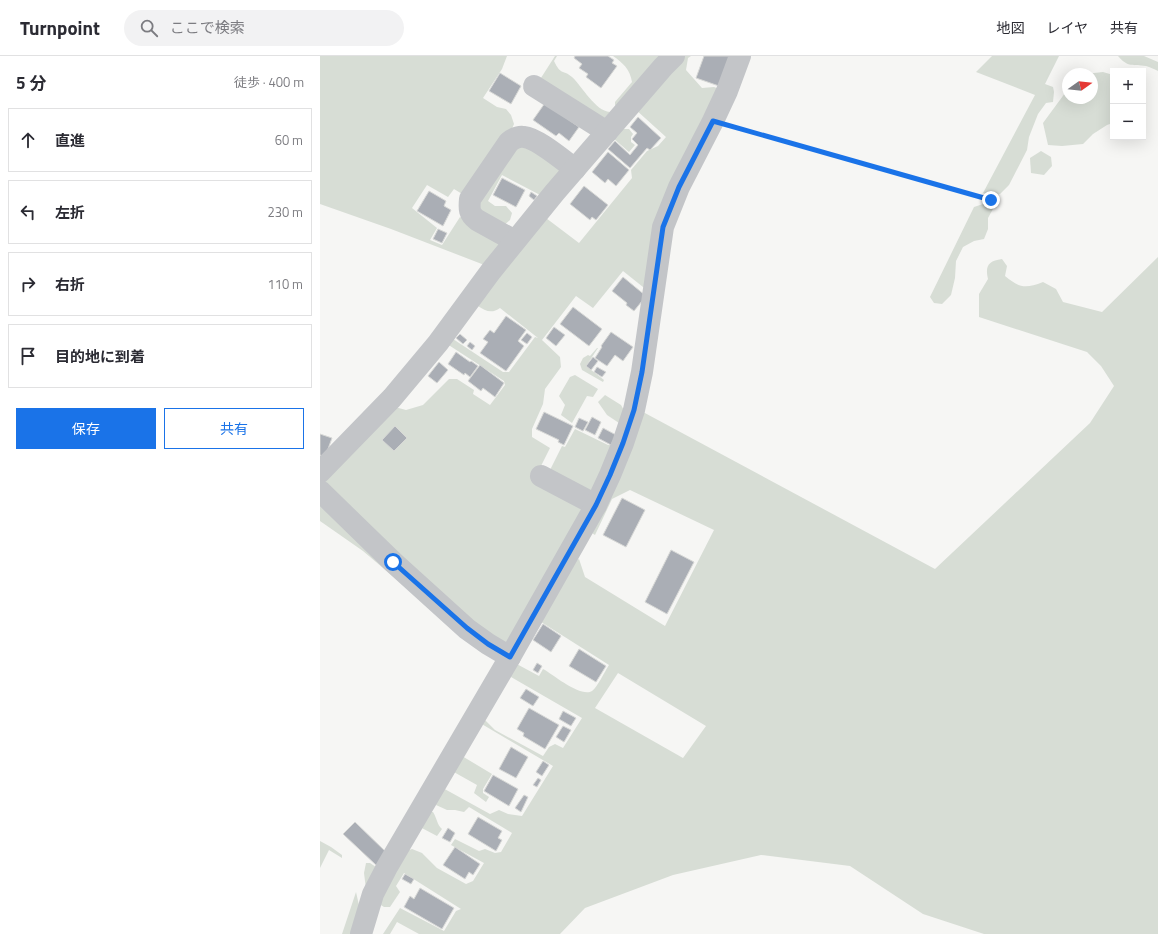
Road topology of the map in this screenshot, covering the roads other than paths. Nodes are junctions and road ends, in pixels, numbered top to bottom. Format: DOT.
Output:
graph roads {
  1 [pos="674,56"];
  2 [pos="740,56"];
  3 [pos="534,86"];
  4 [pos="607,132"];
  5 [pos="575,169"];
  6 [pos="515,241"];
  7 [pos="320,472"];
  8 [pos="541,476"];
  9 [pos="320,491"];
  10 [pos="596,505"];
  11 [pos="510,657"];
  12 [pos="361,934"];
  1 -- 4 [label="street"];
  2 -- 10 [label="street"];
  3 -- 4 [label="street"];
  4 -- 5 [label="street"];
  5 -- 6 [label="street"];
  5 -- 6 [label="street"];
  6 -- 7 [label="street"];
  8 -- 10 [label="street"];
  9 -- 11 [label="street"];
  10 -- 11 [label="street"];
  11 -- 12 [label="street"];
}
